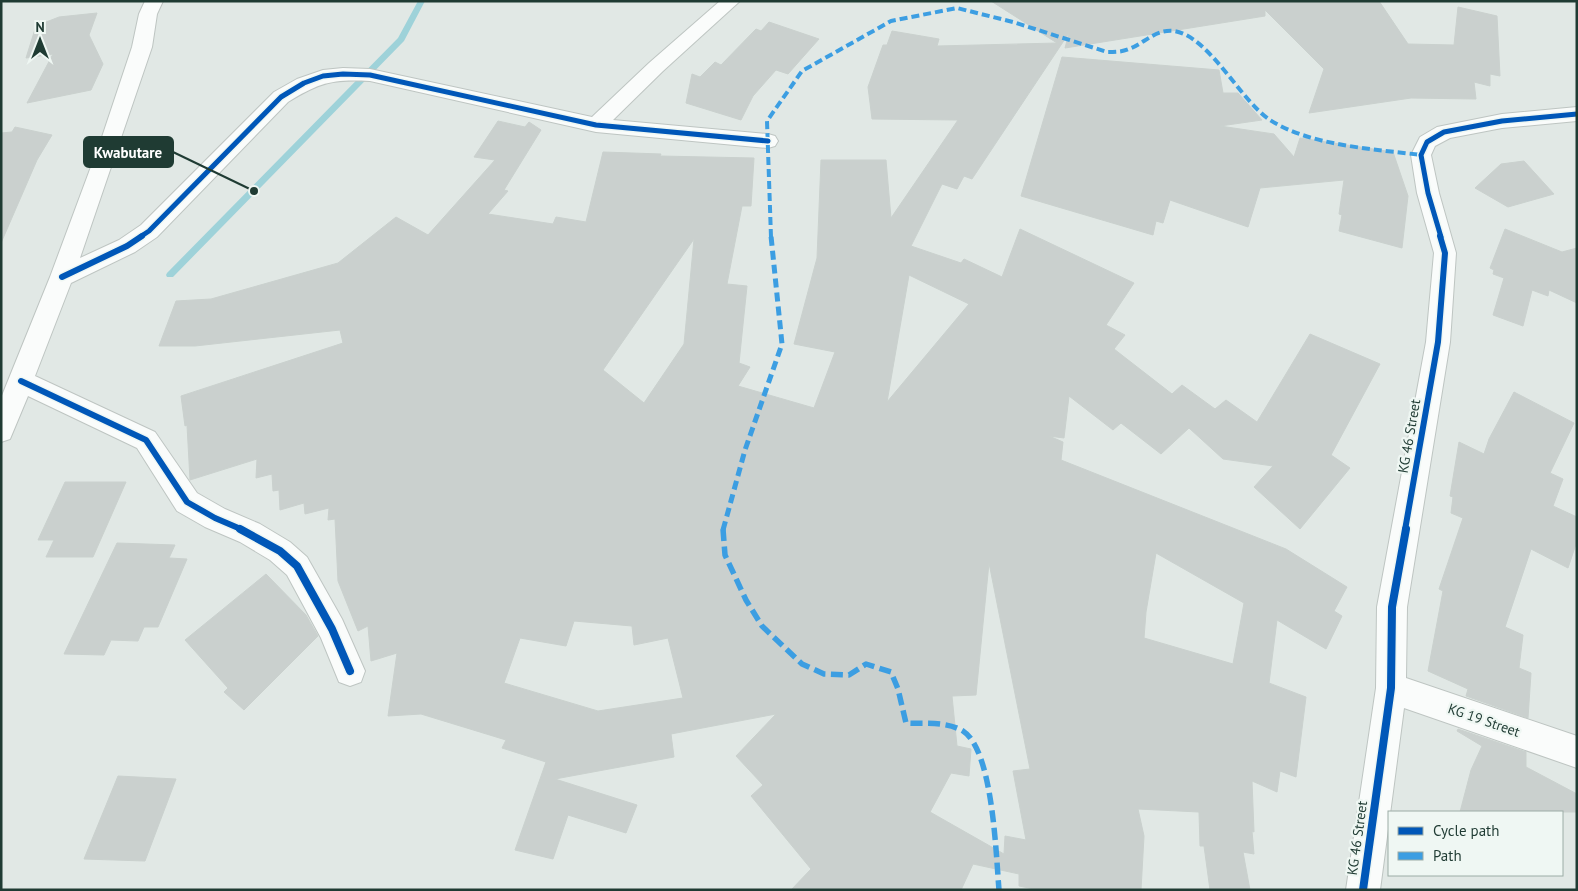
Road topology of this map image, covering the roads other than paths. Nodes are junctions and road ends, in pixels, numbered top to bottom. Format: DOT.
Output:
graph roads {
  1 [pos="154,1"];
  2 [pos="731,1"];
  3 [pos="1577,114"];
  4 [pos="596,125"];
  5 [pos="768,141"];
  6 [pos="62,277"];
  7 [pos="21,381"];
  8 [pos="1,431"];
  9 [pos="350,671"];
  10 [pos="1391,688"];
  11 [pos="1577,752"];
  12 [pos="1363,890"];
  1 -- 6 [label="street"];
  2 -- 4 [label="street"];
  3 -- 10 [label="street, KG 46 Street"];
  4 -- 5 [label="street"];
  4 -- 6 [label="street"];
  6 -- 7 [label="street"];
  7 -- 8 [label="street"];
  7 -- 9 [label="street"];
  10 -- 11 [label="street, KG 19 Street"];
  10 -- 12 [label="street, KG 46 Street"];
}
